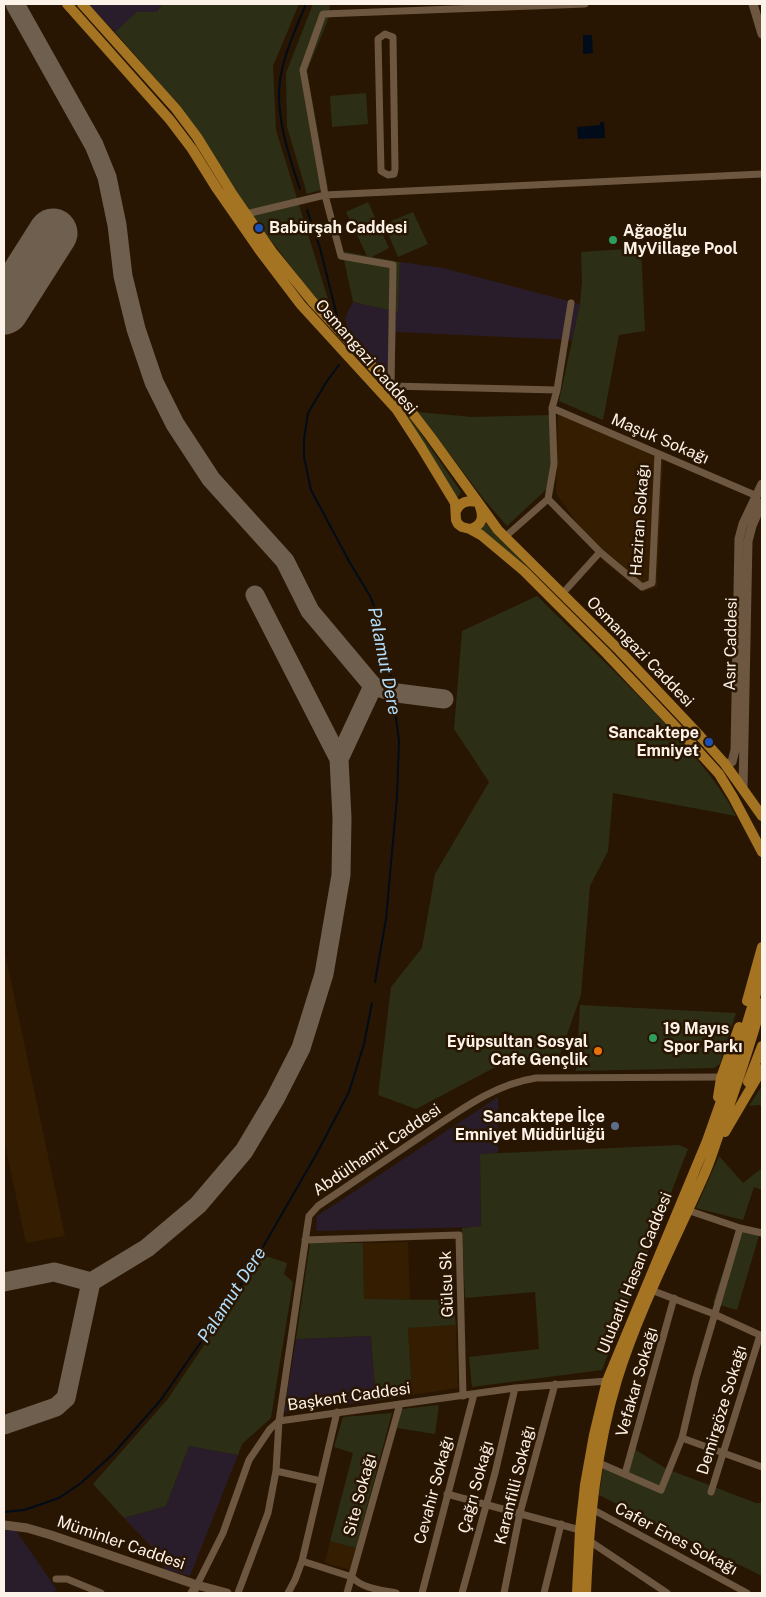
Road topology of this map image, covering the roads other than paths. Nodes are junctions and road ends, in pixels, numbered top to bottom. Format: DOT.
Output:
graph roads {
  1 [pos="67,4"];
  2 [pos="82,4"];
  3 [pos="585,4"];
  4 [pos="753,4"];
  5 [pos="443,7"];
  6 [pos="762,34"];
  7 [pos="394,174"];
  8 [pos="762,174"];
  9 [pos="325,195"];
  10 [pos="246,214"];
  11 [pos="571,303"];
  12 [pos="391,386"];
  13 [pos="557,390"];
  14 [pos="552,408"];
  15 [pos="658,454"];
  16 [pos="762,484"];
  17 [pos="548,499"];
  18 [pos="760,499"];
  19 [pos="478,504"];
  20 [pos="456,511"];
  21 [pos="470,529"];
  22 [pos="505,537"];
  23 [pos="600,552"];
  24 [pos="563,593"];
  25 [pos="725,764"];
  26 [pos="743,788"];
  27 [pos="762,816"];
  28 [pos="762,823"];
  29 [pos="762,852"];
  30 [pos="762,947"];
  31 [pos="762,974"];
  32 [pos="762,1003"];
  33 [pos="762,1046"];
  34 [pos="762,1068"];
  35 [pos="721,1077"];
  36 [pos="715,1118"];
  37 [pos="733,1118"];
  38 [pos="705,1174"];
  39 [pos="687,1210"];
  40 [pos="740,1228"];
  41 [pos="762,1233"];
  42 [pos="306,1240"];
  43 [pos="651,1290"];
  44 [pos="674,1298"];
  45 [pos="714,1314"];
  46 [pos="761,1336"];
  47 [pos="607,1381"];
  48 [pos="555,1384"];
  49 [pos="515,1388"];
  50 [pos="474,1394"];
  51 [pos="464,1396"];
  52 [pos="400,1404"];
  53 [pos="337,1412"];
  54 [pos="279,1421"];
  55 [pos="682,1438"];
  56 [pos="723,1453"];
  57 [pos="599,1463"];
  58 [pos="762,1467"];
  59 [pos="276,1471"];
  60 [pos="625,1474"];
  61 [pos="320,1481"];
  62 [pos="711,1492"];
  63 [pos="447,1494"];
  64 [pos="486,1504"];
  65 [pos="592,1509"];
  66 [pos="520,1513"];
  67 [pos="562,1524"];
  68 [pos="4,1525"];
  69 [pos="580,1530"];
  70 [pos="588,1540"];
  71 [pos="302,1561"];
  72 [pos="352,1577"];
  73 [pos="56,1579"];
  74 [pos="195,1589"];
  75 [pos="101,1593"];
  76 [pos="227,1593"];
  77 [pos="238,1593"];
  78 [pos="288,1593"];
  79 [pos="347,1593"];
  80 [pos="396,1593"];
  81 [pos="422,1593"];
  82 [pos="462,1593"];
  83 [pos="504,1593"];
  84 [pos="544,1593"];
  85 [pos="577,1593"];
  86 [pos="586,1593"];
  87 [pos="667,1593"];
  88 [pos="747,1593"];
  1 -- 20 [label="main road, Osmangazi Caddesi"];
  2 -- 10 [label="main road, Osmangazi Caddesi"];
  3 -- 5 [label="street"];
  4 -- 6 [label="street"];
  5 -- 9 [label="street"];
  7 -- 7 [label="street"];
  8 -- 9 [label="street"];
  9 -- 10 [label="street"];
  9 -- 12 [label="street"];
  10 -- 12 [label="main road, Osmangazi Caddesi"];
  11 -- 13 [label="street"];
  12 -- 13 [label="street"];
  12 -- 19 [label="main road, Osmangazi Caddesi"];
  13 -- 14 [label="street"];
  14 -- 15 [label="street, Maşuk Sokağı"];
  14 -- 17 [label="street"];
  15 -- 18 [label="street, Maşuk Sokağı"];
  15 -- 23 [label="street, Haziran Sokağı"];
  16 -- 18 [label="street, Asır Caddesi"];
  17 -- 22 [label="street"];
  17 -- 23 [label="street, Haziran Sokağı"];
  18 -- 25 [label="street, Asır Caddesi"];
  18 -- 26 [label="street, Asır Caddesi"];
  19 -- 20 [label="main road"];
  19 -- 21 [label="main road"];
  19 -- 22 [label="main road, Osmangazi Caddesi"];
  20 -- 21 [label="main road, Osmangazi Caddesi"];
  21 -- 29 [label="main road, Osmangazi Caddesi"];
  22 -- 24 [label="main road, Osmangazi Caddesi"];
  23 -- 24 [label="street"];
  24 -- 25 [label="main road, Osmangazi Caddesi"];
  25 -- 26 [label="main road, Osmangazi Caddesi"];
  26 -- 27 [label="main road"];
  26 -- 28 [label="main road"];
  30 -- 35 [label="main road"];
  31 -- 36 [label="main road, Ulubatlı Hasan Caddesi"];
  32 -- 38 [label="main road, Ulubatlı Hasan Caddesi"];
  33 -- 37 [label="main road"];
  34 -- 37 [label="main road"];
  35 -- 36 [label="main road"];
  35 -- 42 [label="street, Abdülhamit Caddesi"];
  36 -- 47 [label="main road, Ulubatlı Hasan Caddesi"];
  37 -- 38 [label="main road"];
  38 -- 39 [label="main road, Ulubatlı Hasan Caddesi"];
  39 -- 40 [label="street"];
  39 -- 43 [label="main road, Ulubatlı Hasan Caddesi"];
  40 -- 41 [label="street"];
  40 -- 45 [label="street"];
  42 -- 51 [label="street, Gülsu Sk"];
  42 -- 54 [label="street, Abdülhamit Caddesi"];
  43 -- 44 [label="street"];
  43 -- 57 [label="main road, Ulubatlı Hasan Caddesi"];
  44 -- 45 [label="street"];
  44 -- 60 [label="street, Vefakar Sokağı"];
  45 -- 46 [label="street"];
  45 -- 55 [label="street"];
  46 -- 56 [label="street, Demirgöze Sokağı"];
  47 -- 48 [label="street, Başkent Caddesi"];
  47 -- 69 [label="main road, Ulubatlı Hasan Caddesi"];
  48 -- 49 [label="street, Başkent Caddesi"];
  48 -- 66 [label="street, Karanfilli Sokağı"];
  49 -- 50 [label="street, Başkent Caddesi"];
  49 -- 64 [label="street, Çağrı Sokağı"];
  50 -- 51 [label="street, Başkent Caddesi"];
  50 -- 63 [label="street, Cevahir Sokağı"];
  51 -- 52 [label="street, Başkent Caddesi"];
  52 -- 53 [label="street, Başkent Caddesi"];
  52 -- 72 [label="street, Site Sokağı"];
  53 -- 54 [label="street, Başkent Caddesi"];
  53 -- 61 [label="street"];
  54 -- 59 [label="street, Abdülhamit Caddesi"];
  54 -- 74 [label="street, Başkent Caddesi"];
  55 -- 56 [label="street"];
  55 -- 60 [label="street"];
  56 -- 58 [label="street"];
  56 -- 62 [label="street, Demirgöze Sokağı"];
  57 -- 60 [label="street"];
  57 -- 65 [label="main road, Ulubatlı Hasan Caddesi"];
  59 -- 61 [label="street"];
  59 -- 77 [label="street, Abdülhamit Caddesi"];
  61 -- 71 [label="street"];
  63 -- 64 [label="street"];
  63 -- 81 [label="street, Cevahir Sokağı"];
  64 -- 66 [label="street"];
  64 -- 82 [label="street, Çağrı Sokağı"];
  65 -- 70 [label="main road, Ulubatlı Hasan Caddesi"];
  65 -- 88 [label="street, Cafer Enes Sokağı"];
  66 -- 67 [label="street"];
  66 -- 83 [label="street, Karanfilli Sokağı"];
  67 -- 69 [label="street"];
  67 -- 84 [label="street"];
  68 -- 74 [label="street, Müminler Caddesi"];
  69 -- 85 [label="main road, Ulubatlı Hasan Caddesi"];
  70 -- 86 [label="main road, Ulubatlı Hasan Caddesi"];
  70 -- 87 [label="street"];
  71 -- 72 [label="street"];
  71 -- 78 [label="street"];
  72 -- 79 [label="street, Site Sokağı"];
  72 -- 80 [label="street"];
  73 -- 75 [label="street"];
  74 -- 76 [label="street, Müminler Caddesi"];
}
